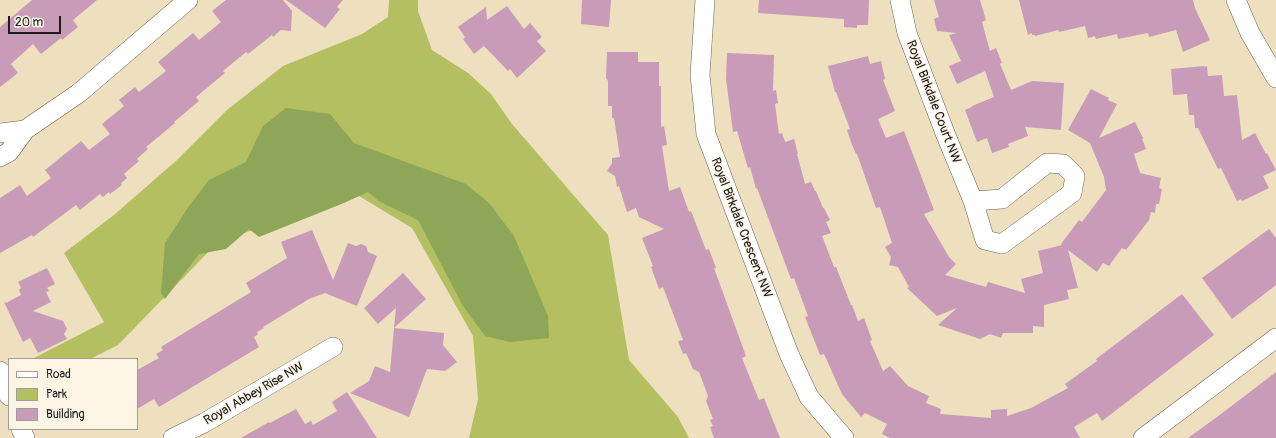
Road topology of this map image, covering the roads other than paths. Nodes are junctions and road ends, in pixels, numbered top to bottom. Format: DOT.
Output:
graph roads {
  1 [pos="188,0"];
  2 [pos="705,0"];
  3 [pos="900,0"];
  4 [pos="1236,0"];
  5 [pos="1276,78"];
  6 [pos="25,130"];
  7 [pos="0,133"];
  8 [pos="0,157"];
  9 [pos="973,201"];
  10 [pos="1276,338"];
  11 [pos="333,347"];
  12 [pos="0,371"];
  13 [pos="8,393"];
  14 [pos="174,438"];
  15 [pos="844,438"];
  16 [pos="1143,438"];
  1 -- 6 [label="street"];
  2 -- 15 [label="street, Royal Birkdale Crescent NW"];
  3 -- 9 [label="street, Royal Birkdale Court NW"];
  4 -- 5 [label="street"];
  6 -- 7 [label="street"];
  6 -- 8 [label="street"];
  9 -- 9 [label="street, Royal Birkdale Court NW"];
  10 -- 16 [label="street"];
  11 -- 14 [label="street, Royal Abbey Rise NW"];
  12 -- 13 [label="street"];
}
